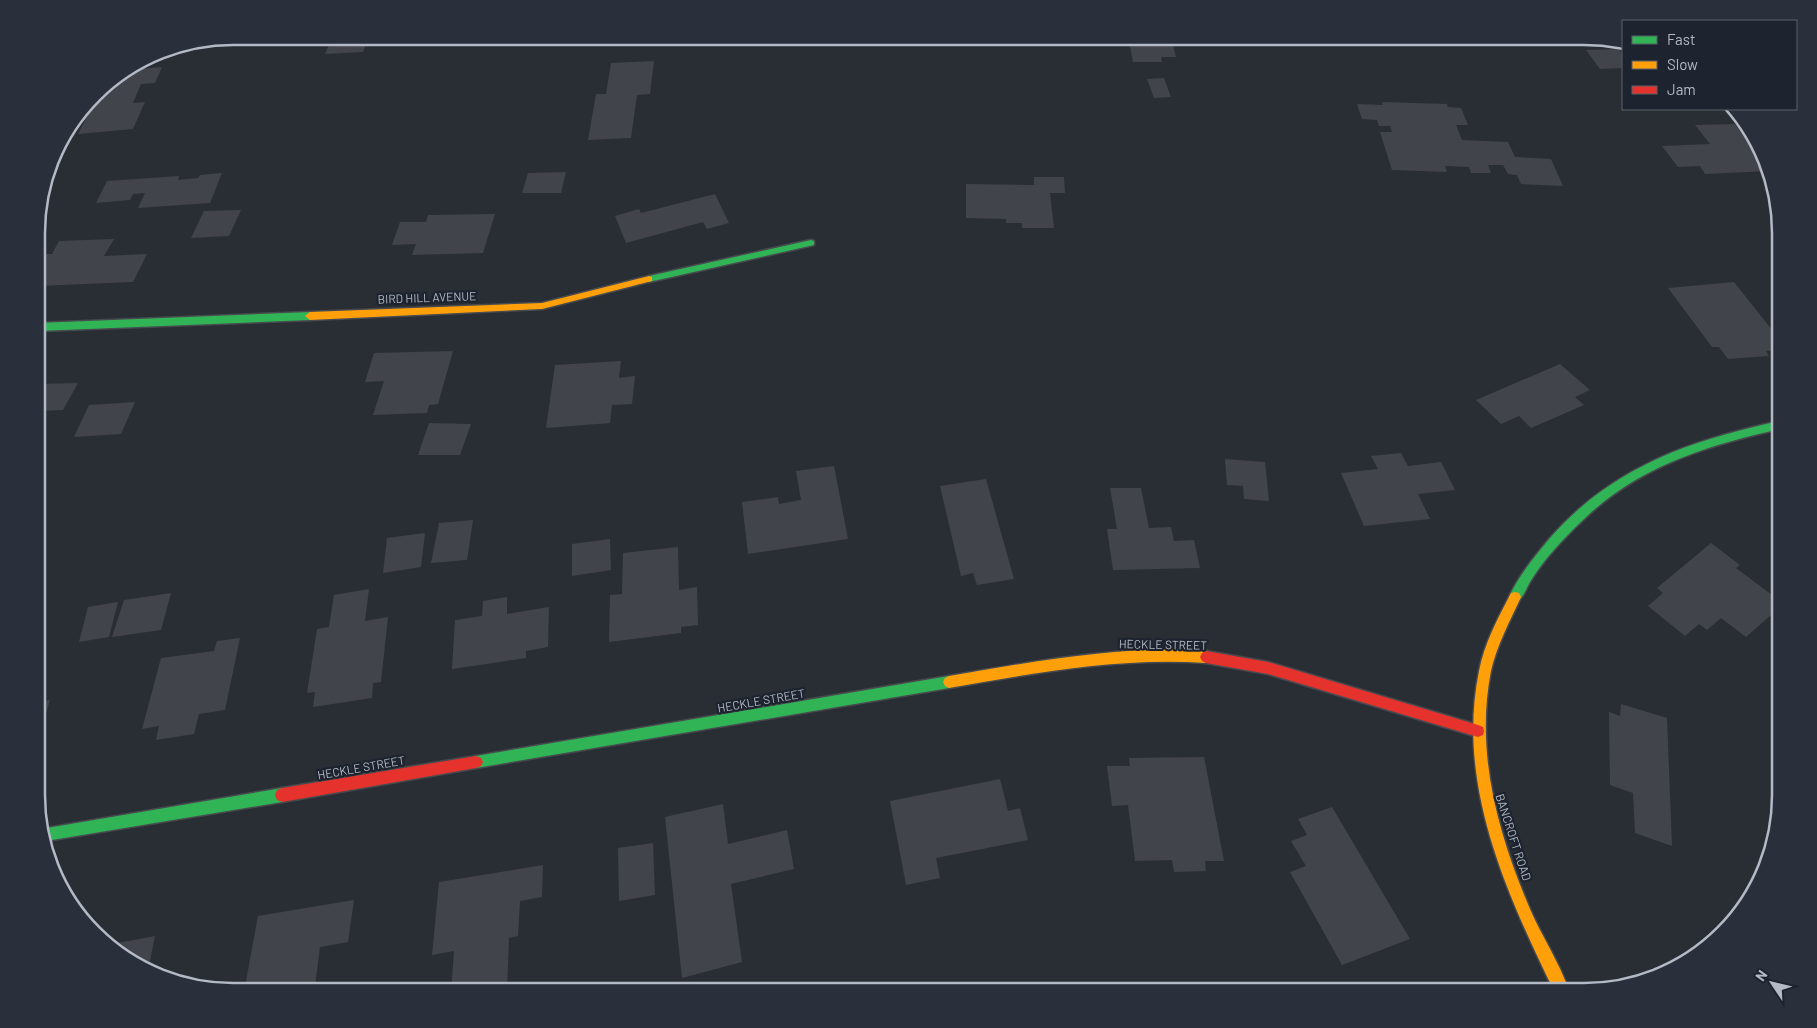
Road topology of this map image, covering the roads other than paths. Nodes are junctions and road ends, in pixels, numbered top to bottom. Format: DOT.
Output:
graph roads {
  1 [pos="811,243"];
  2 [pos="45,327"];
  3 [pos="1772,427"];
  4 [pos="1478,731"];
  5 [pos="49,834"];
  6 [pos="1558,983"];
  1 -- 2 [label="street, BIRD HILL AVENUE"];
  3 -- 4 [label="street, BANCROFT ROAD"];
  4 -- 5 [label="street, HECKLE STREET"];
  4 -- 6 [label="street, BANCROFT ROAD"];
}
